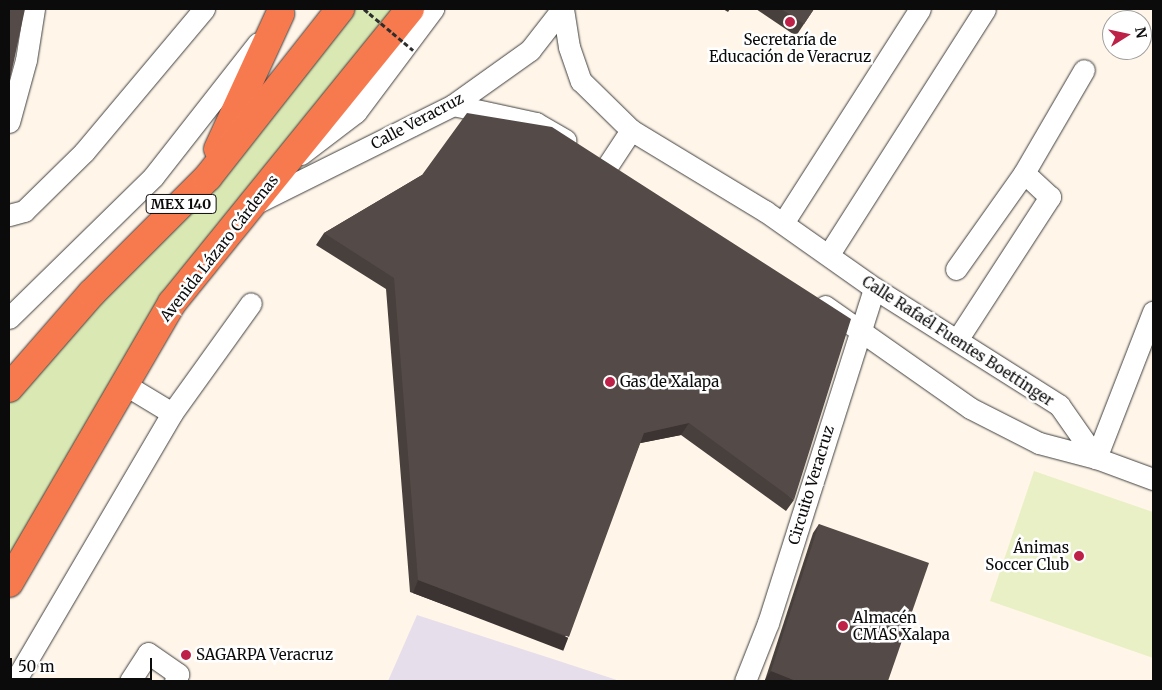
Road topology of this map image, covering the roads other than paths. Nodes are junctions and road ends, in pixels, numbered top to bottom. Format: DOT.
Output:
graph roads {
  1 [pos="34,9"];
  2 [pos="204,9"];
  3 [pos="340,9"];
  4 [pos="410,9"];
  5 [pos="433,9"];
  6 [pos="562,9"];
  7 [pos="920,9"];
  8 [pos="985,9"];
  9 [pos="282,11"];
  10 [pos="1084,70"];
  11 [pos="453,105"];
  12 [pos="9,122"];
  13 [pos="631,130"];
  14 [pos="279,171"];
  15 [pos="1024,173"];
  16 [pos="208,177"];
  17 [pos="252,205"];
  18 [pos="9,215"];
  19 [pos="784,224"];
  20 [pos="829,254"];
  21 [pos="956,269"];
  22 [pos="874,288"];
  23 [pos="809,296"];
  24 [pos="251,303"];
  25 [pos="1153,312"];
  26 [pos="9,318"];
  27 [pos="859,328"];
  28 [pos="957,340"];
  29 [pos="124,384"];
  30 [pos="9,388"];
  31 [pos="172,413"];
  32 [pos="1096,458"];
  33 [pos="1153,479"];
  34 [pos="9,583"];
  35 [pos="15,681"];
  36 [pos="130,681"];
  37 [pos="175,681"];
  38 [pos="745,681"];
  1 -- 12 [label="street"];
  2 -- 18 [label="street"];
  3 -- 16 [label="highway, MEX 140"];
  4 -- 14 [label="highway, Avenida Lázaro Cárdenas / MEX 140"];
  5 -- 14 [label="street"];
  6 -- 11 [label="street, Calle Veracruz"];
  6 -- 13 [label="street, Calle Rafaél Fuentes Boettinger"];
  7 -- 19 [label="street"];
  8 -- 20 [label="street"];
  9 -- 16 [label="highway"];
  9 -- 26 [label="street"];
  10 -- 15 [label="street"];
  11 -- 13 [label="street"];
  11 -- 17 [label="street, Calle Veracruz"];
  13 -- 19 [label="street, Calle Rafaél Fuentes Boettinger"];
  14 -- 17 [label="highway, Avenida Lázaro Cárdenas / MEX 140"];
  15 -- 21 [label="street"];
  15 -- 28 [label="street"];
  16 -- 30 [label="highway, MEX 140"];
  17 -- 29 [label="highway, Avenida Lázaro Cárdenas / MEX 140"];
  19 -- 20 [label="street, Calle Rafaél Fuentes Boettinger"];
  20 -- 22 [label="street, Calle Rafaél Fuentes Boettinger"];
  22 -- 27 [label="street, Circuito Veracruz"];
  22 -- 28 [label="street, Calle Rafaél Fuentes Boettinger"];
  23 -- 27 [label="street"];
  24 -- 31 [label="street"];
  25 -- 32 [label="street"];
  27 -- 32 [label="street"];
  27 -- 38 [label="street, Circuito Veracruz"];
  28 -- 32 [label="street, Calle Rafaél Fuentes Boettinger"];
  29 -- 31 [label="street"];
  29 -- 34 [label="highway, Avenida Lázaro Cárdenas / MEX 140"];
  31 -- 35 [label="street"];
  32 -- 33 [label="street"];
  36 -- 37 [label="street"];
}
